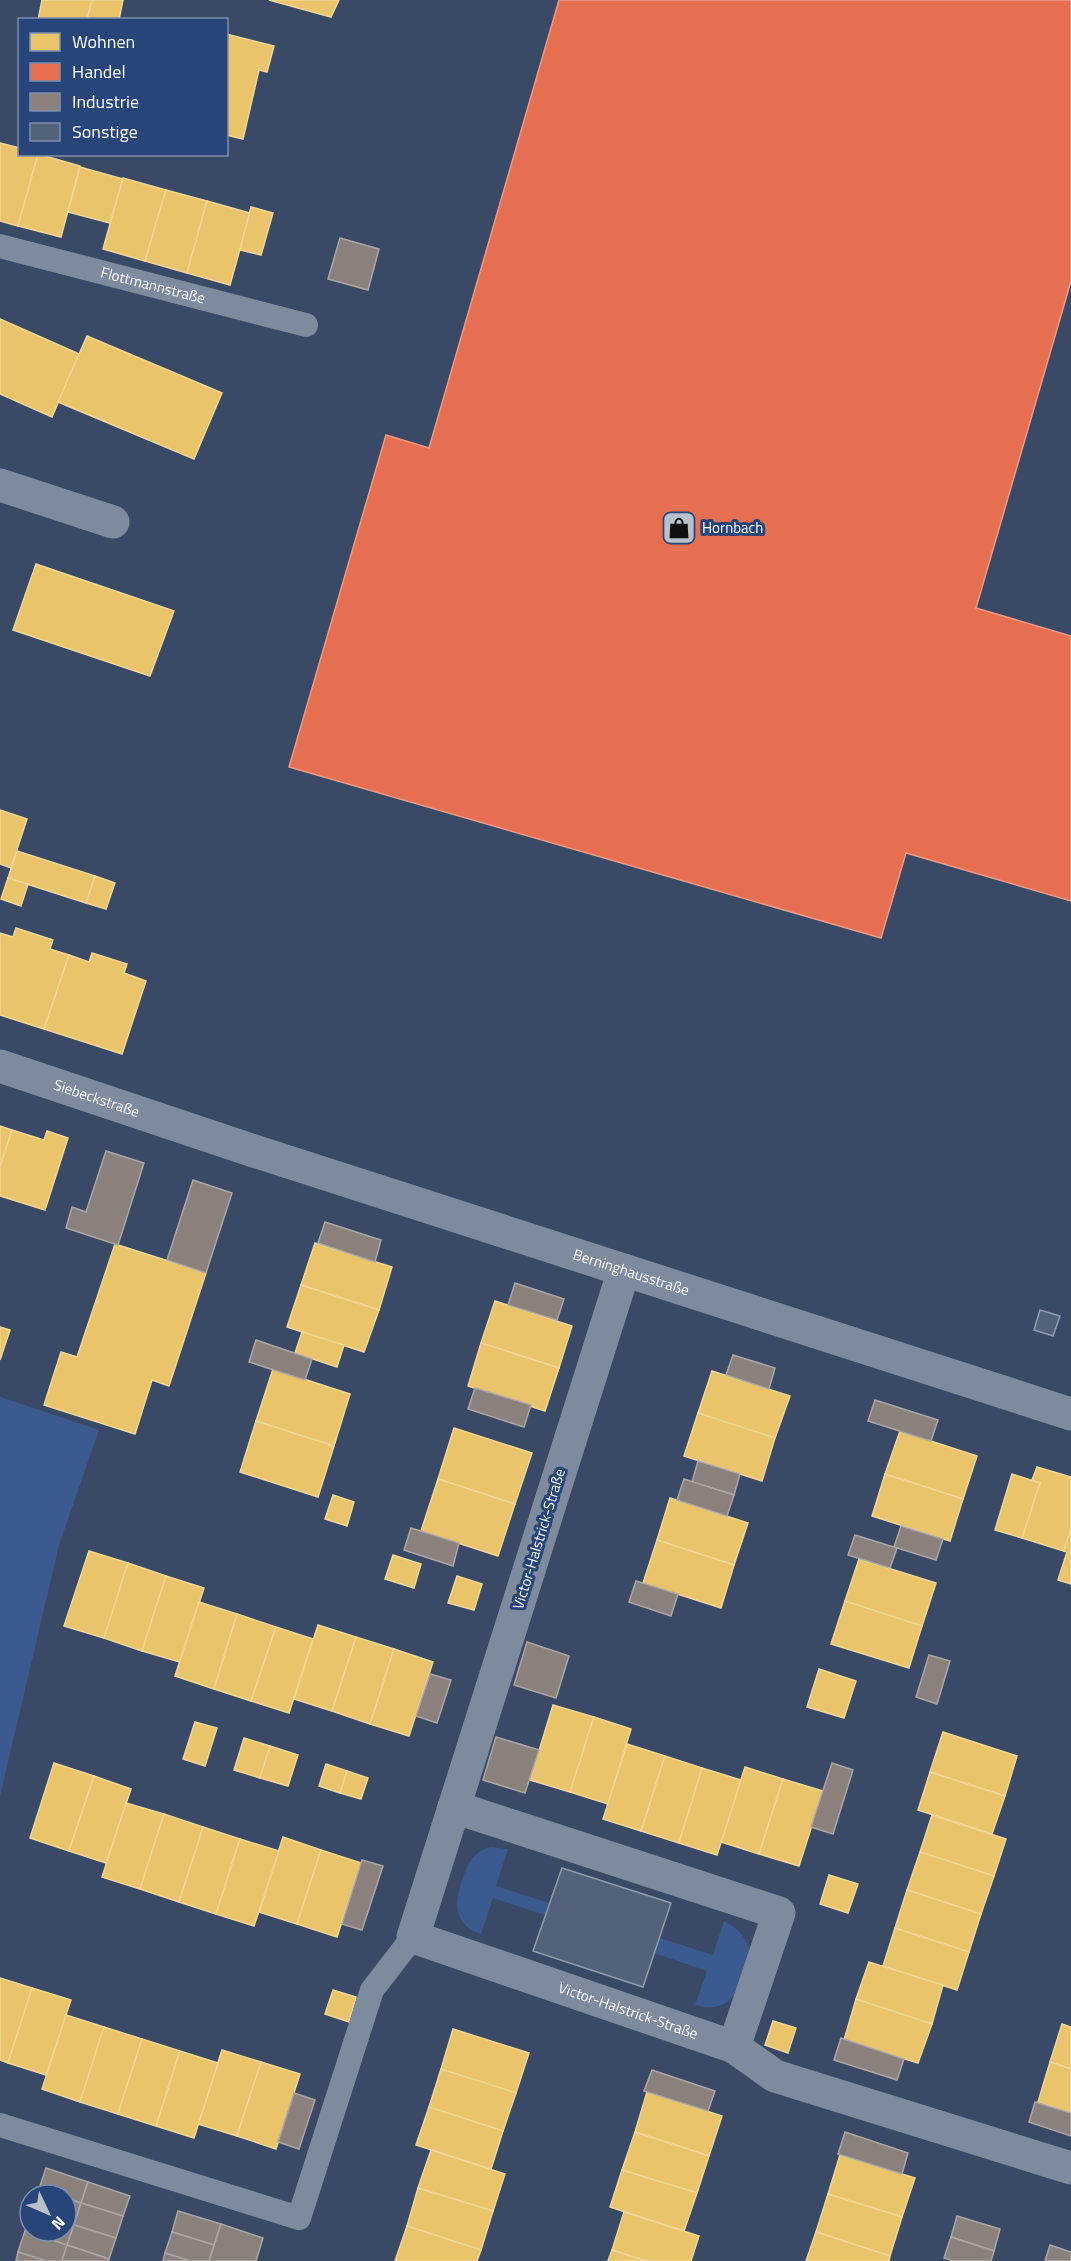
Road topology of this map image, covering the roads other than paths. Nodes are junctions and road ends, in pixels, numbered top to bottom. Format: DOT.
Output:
graph roads {
  1 [pos="0,246"];
  2 [pos="306,325"];
  3 [pos="0,484"];
  4 [pos="113,522"];
  5 [pos="0,1066"];
  6 [pos="194,1130"];
  7 [pos="624,1270"];
  8 [pos="1071,1414"];
  9 [pos="454,1807"];
  10 [pos="413,1937"];
  11 [pos="734,2047"];
  12 [pos="0,2125"];
  13 [pos="1071,2168"];
  1 -- 2 [label="lane, Flottmannstraße"];
  3 -- 4 [label="street"];
  5 -- 6 [label="street, Siebeckstraße"];
  6 -- 7 [label="street, Berninghausstraße"];
  7 -- 8 [label="street, Berninghausstraße"];
  7 -- 9 [label="street, Victor-Halstrick-Straße"];
  9 -- 10 [label="street, Victor-Halstrick-Straße"];
  9 -- 11 [label="street"];
  10 -- 11 [label="street, Victor-Halstrick-Straße"];
  10 -- 12 [label="lane"];
  11 -- 13 [label="street, Victor-Halstrick-Straße"];
}
